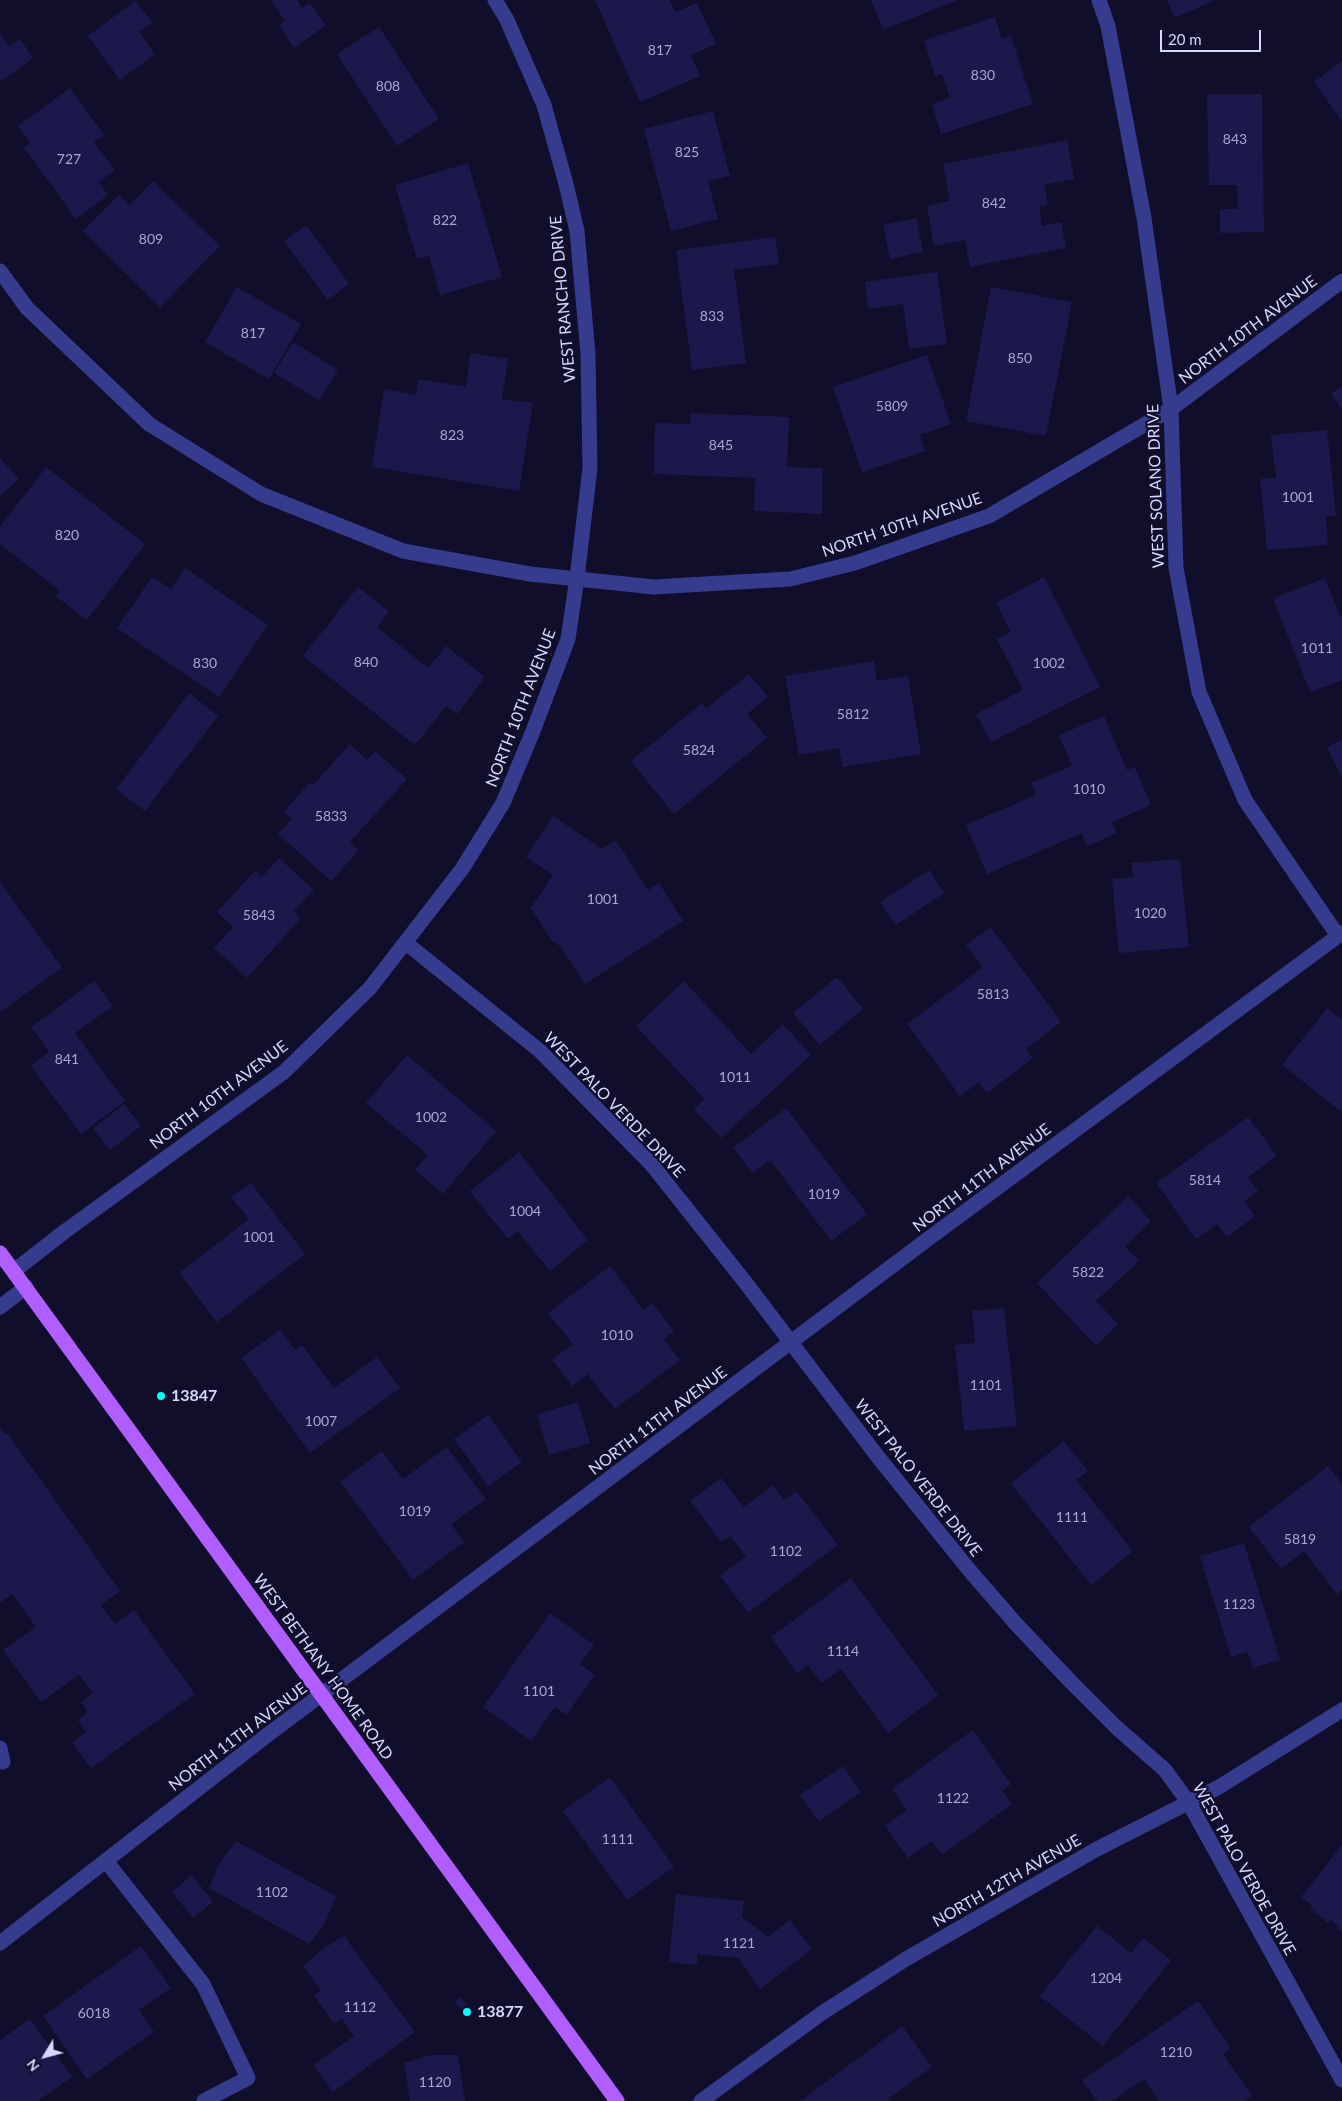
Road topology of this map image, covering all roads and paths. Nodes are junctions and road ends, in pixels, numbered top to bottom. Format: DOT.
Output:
graph roads {
  1 [pos="495,0"];
  2 [pos="1098,0"];
  3 [pos="0,271"];
  4 [pos="1342,281"];
  5 [pos="1172,409"];
  6 [pos="577,578"];
  7 [pos="1340,935"];
  8 [pos="406,943"];
  9 [pos="0,1253"];
  10 [pos="14,1271"];
  11 [pos="26,1287"];
  12 [pos="0,1307"];
  13 [pos="791,1343"];
  14 [pos="322,1695"];
  15 [pos="1342,1710"];
  16 [pos="1189,1802"];
  17 [pos="106,1861"];
  18 [pos="0,1943"];
  19 [pos="1342,2080"];
  20 [pos="204,2101"];
  21 [pos="617,2101"];
  22 [pos="701,2101"];
  1 -- 6 [label="street, WEST RANCHO DRIVE"];
  2 -- 5 [label="street, WEST SOLANO DRIVE"];
  3 -- 6 [label="street"];
  4 -- 5 [label="street, NORTH 10TH AVENUE"];
  5 -- 6 [label="street, NORTH 10TH AVENUE"];
  5 -- 7 [label="street, WEST SOLANO DRIVE"];
  6 -- 8 [label="street, NORTH 10TH AVENUE"];
  7 -- 13 [label="street, NORTH 11TH AVENUE"];
  8 -- 10 [label="street, NORTH 10TH AVENUE"];
  8 -- 13 [label="street, WEST PALO VERDE DRIVE"];
  9 -- 10 [label="main road, WEST BETHANY HOME ROAD"];
  10 -- 11 [label="main road, WEST BETHANY HOME ROAD"];
  11 -- 12 [label="street"];
  11 -- 14 [label="main road, WEST BETHANY HOME ROAD"];
  13 -- 14 [label="street, NORTH 11TH AVENUE"];
  13 -- 16 [label="street, WEST PALO VERDE DRIVE"];
  14 -- 17 [label="street, NORTH 11TH AVENUE"];
  14 -- 21 [label="main road, WEST BETHANY HOME ROAD"];
  15 -- 16 [label="street, NORTH 12TH AVENUE"];
  16 -- 19 [label="street, WEST PALO VERDE DRIVE"];
  16 -- 22 [label="street, NORTH 12TH AVENUE"];
  17 -- 18 [label="street, NORTH 11TH AVENUE"];
  17 -- 20 [label="street"];
}
